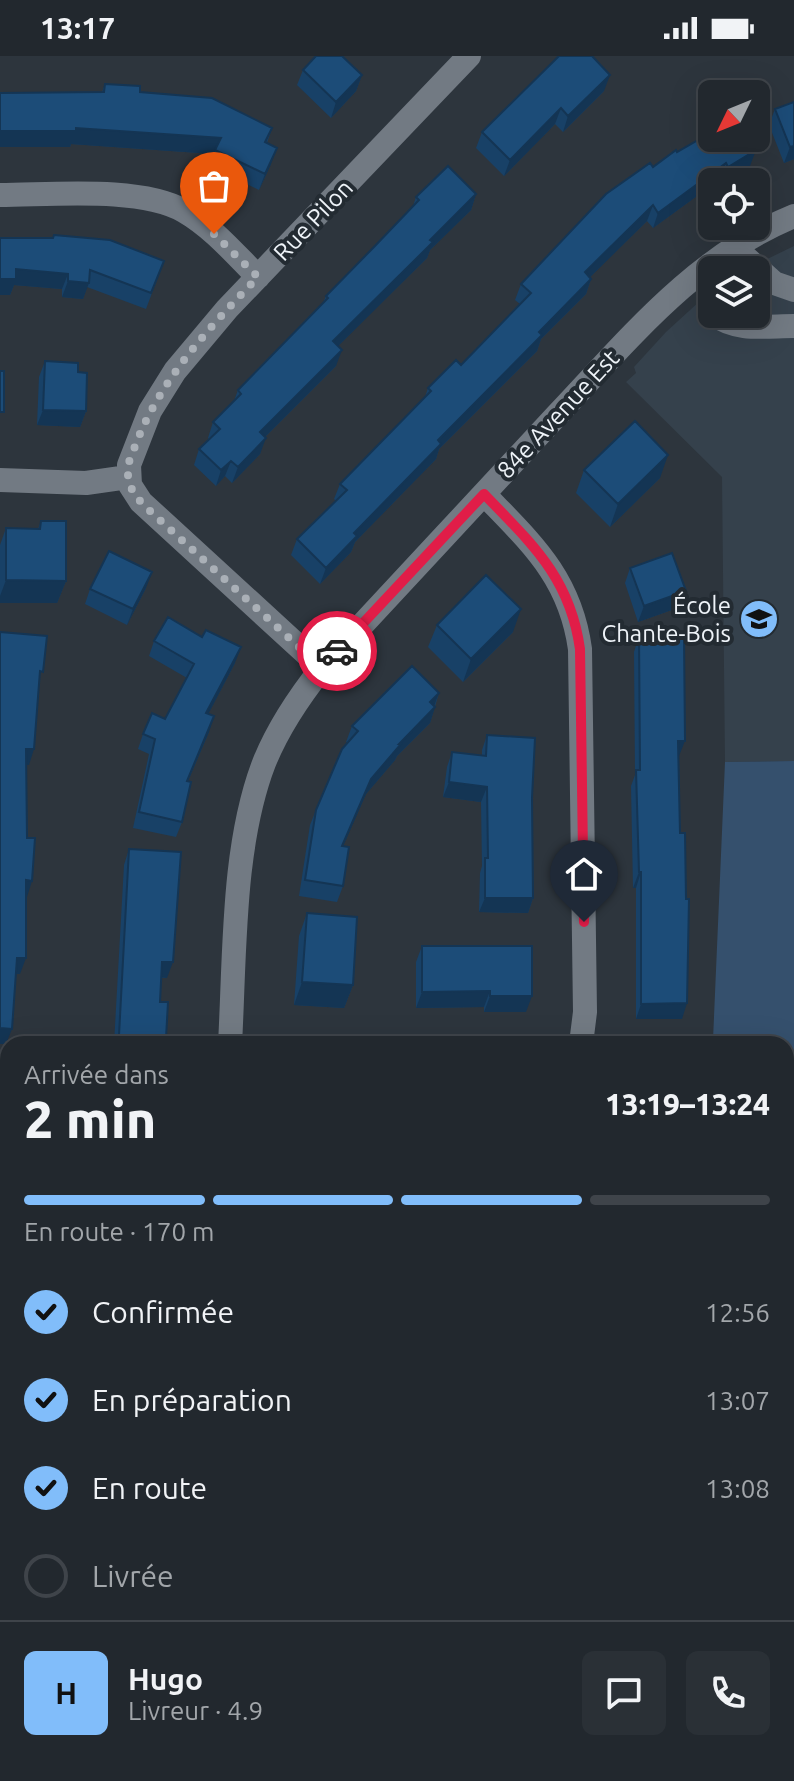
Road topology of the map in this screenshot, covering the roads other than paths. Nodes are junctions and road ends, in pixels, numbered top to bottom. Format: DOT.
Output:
graph roads {
  1 [pos="469,56"];
  2 [pos="0,195"];
  3 [pos="794,216"];
  4 [pos="734,247"];
  5 [pos="258,277"];
  6 [pos="683,285"];
  7 [pos="794,290"];
  8 [pos="698,299"];
  9 [pos="770,326"];
  10 [pos="794,326"];
  11 [pos="128,477"];
  12 [pos="0,480"];
  13 [pos="484,494"];
  14 [pos="322,668"];
  15 [pos="230,1036"];
  16 [pos="582,1036"];
  1 -- 5 [label="street, Rue Pilon"];
  2 -- 5 [label="street"];
  3 -- 4 [label="street, 84e Avenue Est"];
  4 -- 6 [label="street, 84e Avenue Est"];
  4 -- 7 [label="street"];
  5 -- 11 [label="street, Rue Pilon"];
  6 -- 8 [label="street"];
  6 -- 13 [label="street, 84e Avenue Est"];
  9 -- 10 [label="street"];
  11 -- 12 [label="street"];
  11 -- 14 [label="street"];
  13 -- 14 [label="street, 84e Avenue Est"];
  13 -- 16 [label="street"];
  14 -- 15 [label="street, 84e Avenue Est"];
}
